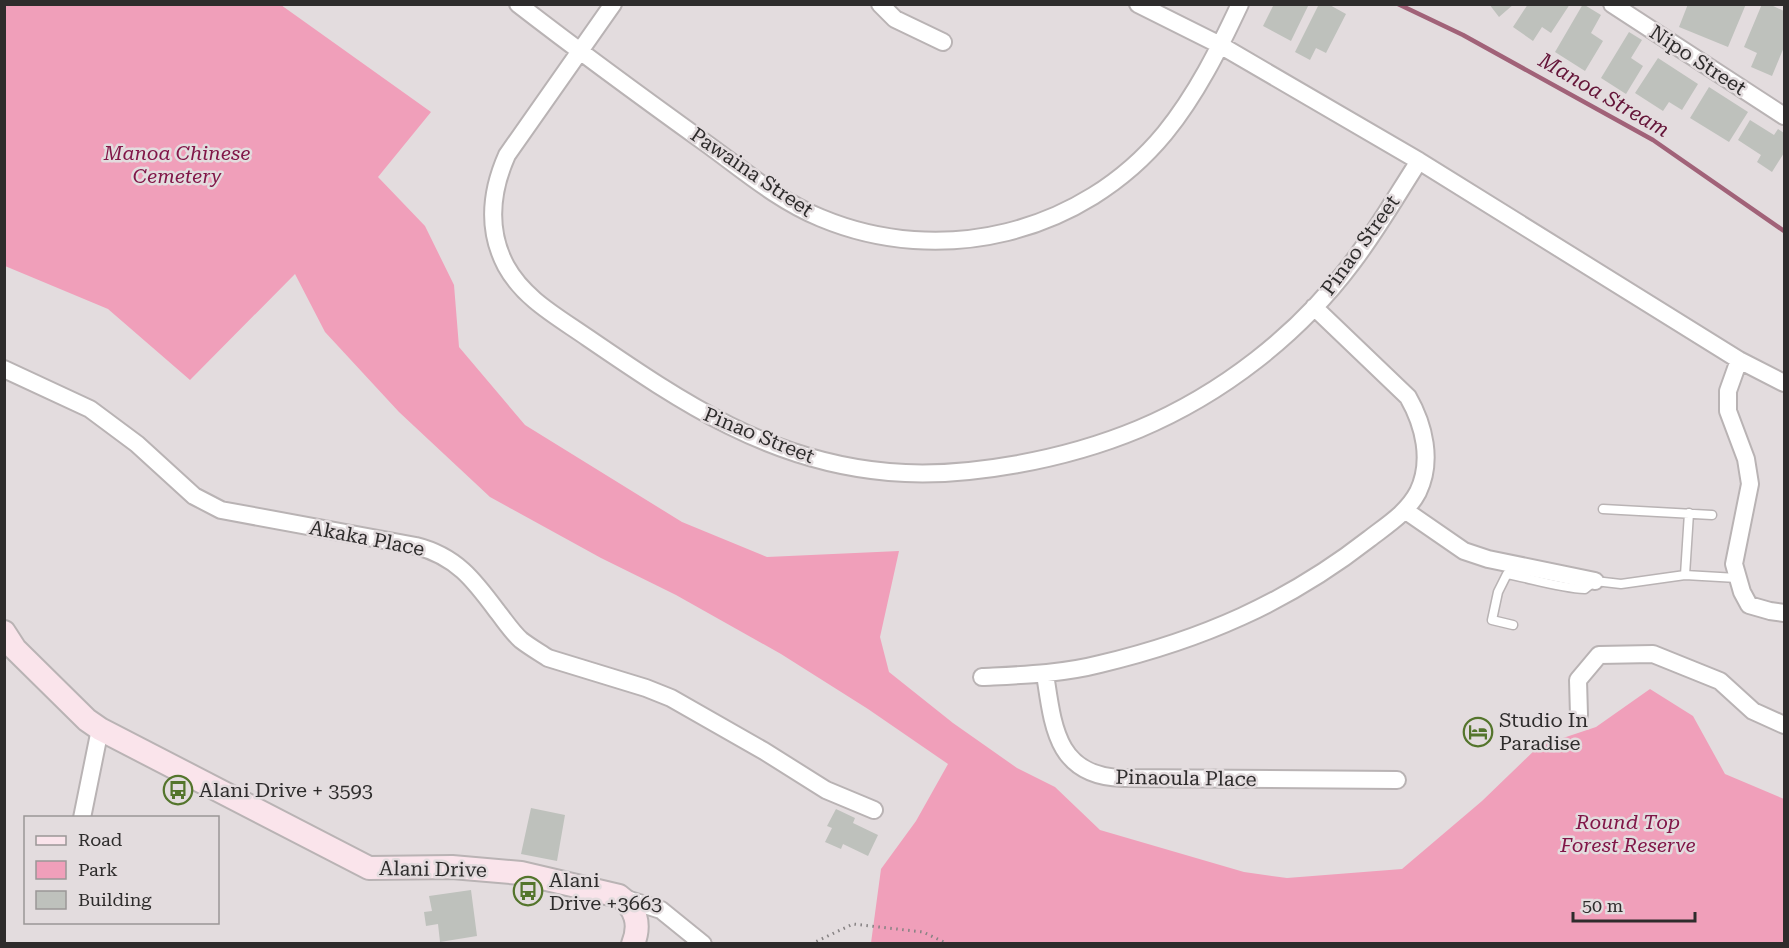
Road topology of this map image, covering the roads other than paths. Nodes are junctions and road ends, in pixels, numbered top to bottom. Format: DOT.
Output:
graph roads {
  1 [pos="518,4"];
  2 [pos="613,4"];
  3 [pos="880,4"];
  4 [pos="1138,4"];
  5 [pos="1240,4"];
  6 [pos="1612,4"];
  7 [pos="943,42"];
  8 [pos="1221,45"];
  9 [pos="579,51"];
  10 [pos="1785,116"];
  11 [pos="1419,160"];
  12 [pos="1314,307"];
  13 [pos="1739,360"];
  14 [pos="4,369"];
  15 [pos="1785,383"];
  16 [pos="1603,509"];
  17 [pos="1406,511"];
  18 [pos="1689,513"];
  19 [pos="1712,515"];
  20 [pos="1685,575"];
  21 [pos="1737,578"];
  22 [pos="1595,582"];
  23 [pos="1785,613"];
  24 [pos="1513,625"];
  25 [pos="4,632"];
  26 [pos="1045,674"];
  27 [pos="982,677"];
  28 [pos="1579,715"];
  29 [pos="1785,725"];
  30 [pos="100,729"];
  31 [pos="1397,780"];
  32 [pos="874,810"];
  33 [pos="82,816"];
  34 [pos="619,897"];
  35 [pos="633,944"];
  36 [pos="703,944"];
  1 -- 9 [label="street, Pawaina Street"];
  2 -- 9 [label="street, Pinao Street"];
  3 -- 7 [label="street"];
  4 -- 8 [label="street"];
  5 -- 8 [label="street, Pawaina Street"];
  6 -- 10 [label="street, Nipo Street"];
  8 -- 9 [label="street, Pawaina Street"];
  8 -- 11 [label="street"];
  9 -- 12 [label="street, Pinao Street"];
  11 -- 12 [label="street, Pinao Street"];
  11 -- 13 [label="street"];
  12 -- 17 [label="street"];
  13 -- 15 [label="street"];
  13 -- 21 [label="street"];
  14 -- 32 [label="street, Akaka Place"];
  16 -- 18 [label="lane"];
  17 -- 22 [label="street"];
  17 -- 26 [label="street"];
  18 -- 19 [label="lane"];
  18 -- 20 [label="lane"];
  20 -- 21 [label="lane"];
  20 -- 22 [label="lane"];
  21 -- 23 [label="street"];
  22 -- 24 [label="lane"];
  25 -- 30 [label="street, Alani Drive"];
  26 -- 27 [label="street"];
  26 -- 31 [label="street, Pinaoula Place"];
  28 -- 29 [label="street"];
  30 -- 33 [label="street"];
  30 -- 34 [label="street, Alani Drive"];
  34 -- 35 [label="street"];
  34 -- 36 [label="street, Alani Drive"];
}
